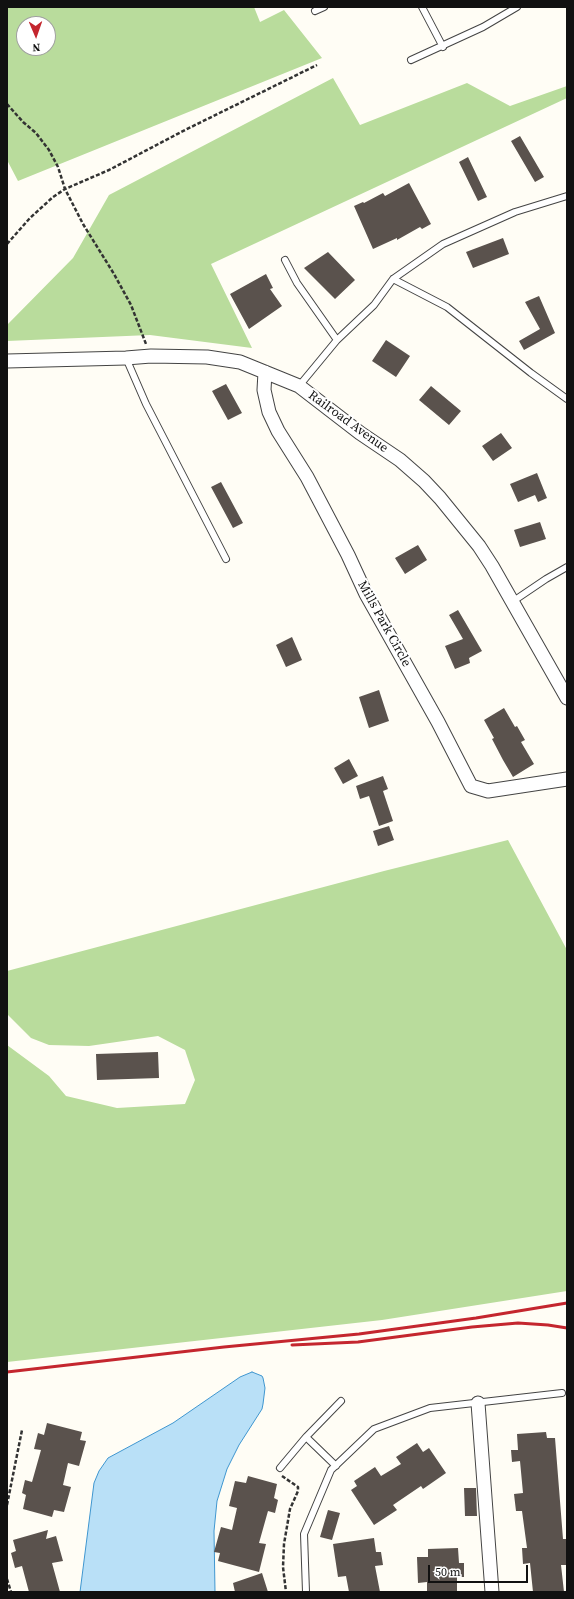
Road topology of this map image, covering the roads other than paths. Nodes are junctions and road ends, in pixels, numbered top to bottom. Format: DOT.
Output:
graph roads {
  1 [pos="324,7"];
  2 [pos="422,7"];
  3 [pos="517,7"];
  4 [pos="315,11"];
  5 [pos="443,47"];
  6 [pos="411,60"];
  7 [pos="567,196"];
  8 [pos="285,260"];
  9 [pos="393,279"];
  10 [pos="337,340"];
  11 [pos="126,358"];
  12 [pos="7,361"];
  13 [pos="265,372"];
  14 [pos="299,386"];
  15 [pos="567,400"];
  16 [pos="226,559"];
  17 [pos="567,567"];
  18 [pos="512,602"];
  19 [pos="567,698"];
  20 [pos="567,779"];
  21 [pos="562,1393"];
  22 [pos="341,1401"];
  23 [pos="478,1403"];
  24 [pos="306,1437"];
  25 [pos="336,1466"];
  26 [pos="280,1468"];
  27 [pos="306,1592"];
  28 [pos="492,1592"];
  1 -- 4 [label="lane"];
  2 -- 5 [label="lane"];
  3 -- 5 [label="lane"];
  5 -- 6 [label="lane"];
  7 -- 9 [label="lane"];
  8 -- 10 [label="lane"];
  9 -- 10 [label="lane"];
  9 -- 15 [label="lane"];
  10 -- 14 [label="lane"];
  11 -- 12 [label="street, Railroad Avenue"];
  11 -- 13 [label="street, Railroad Avenue"];
  11 -- 16 [label="lane"];
  13 -- 14 [label="street, Railroad Avenue"];
  13 -- 20 [label="street, Mills Park Circle"];
  14 -- 18 [label="street, Railroad Avenue"];
  17 -- 18 [label="lane"];
  18 -- 19 [label="street, Railroad Avenue"];
  21 -- 23 [label="lane"];
  22 -- 24 [label="lane"];
  23 -- 25 [label="lane"];
  23 -- 28 [label="street"];
  24 -- 25 [label="lane"];
  24 -- 26 [label="lane"];
  25 -- 27 [label="lane"];
}
